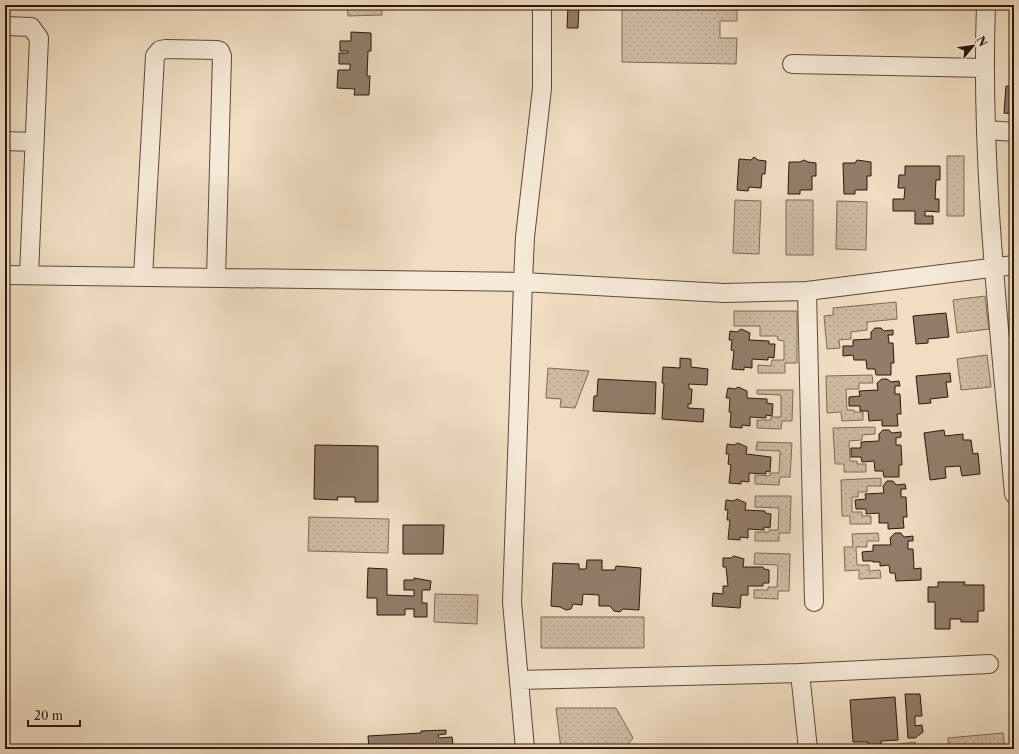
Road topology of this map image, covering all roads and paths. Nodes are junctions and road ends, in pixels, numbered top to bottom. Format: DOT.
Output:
graph roads {
  1 [pos="542,5"];
  2 [pos="986,5"];
  3 [pos="5,26"];
  4 [pos="792,64"];
  5 [pos="984,68"];
  6 [pos="986,130"];
  7 [pos="1014,132"];
  8 [pos="5,142"];
  9 [pos="34,142"];
  10 [pos="1014,265"];
  11 [pos="994,267"];
  12 [pos="5,275"];
  13 [pos="29,275"];
  14 [pos="143,277"];
  15 [pos="216,278"];
  16 [pos="524,282"];
  17 [pos="807,291"];
  18 [pos="1014,494"];
  19 [pos="814,602"];
  20 [pos="989,664"];
  21 [pos="800,673"];
  22 [pos="518,680"];
  23 [pos="524,749"];
  24 [pos="808,749"];
  1 -- 16 [label="street"];
  2 -- 5 [label="street"];
  3 -- 9 [label="street"];
  4 -- 5 [label="street"];
  5 -- 6 [label="street"];
  6 -- 7 [label="street"];
  6 -- 11 [label="street"];
  8 -- 9 [label="street"];
  9 -- 13 [label="street"];
  10 -- 11 [label="street"];
  11 -- 17 [label="street"];
  11 -- 18 [label="street"];
  12 -- 13 [label="street"];
  13 -- 14 [label="street"];
  14 -- 15 [label="street"];
  14 -- 15 [label="street"];
  15 -- 16 [label="street"];
  16 -- 17 [label="street"];
  16 -- 22 [label="street"];
  17 -- 19 [label="street"];
  20 -- 21 [label="street"];
  21 -- 22 [label="street"];
  21 -- 24 [label="street"];
  22 -- 23 [label="street"];
}
